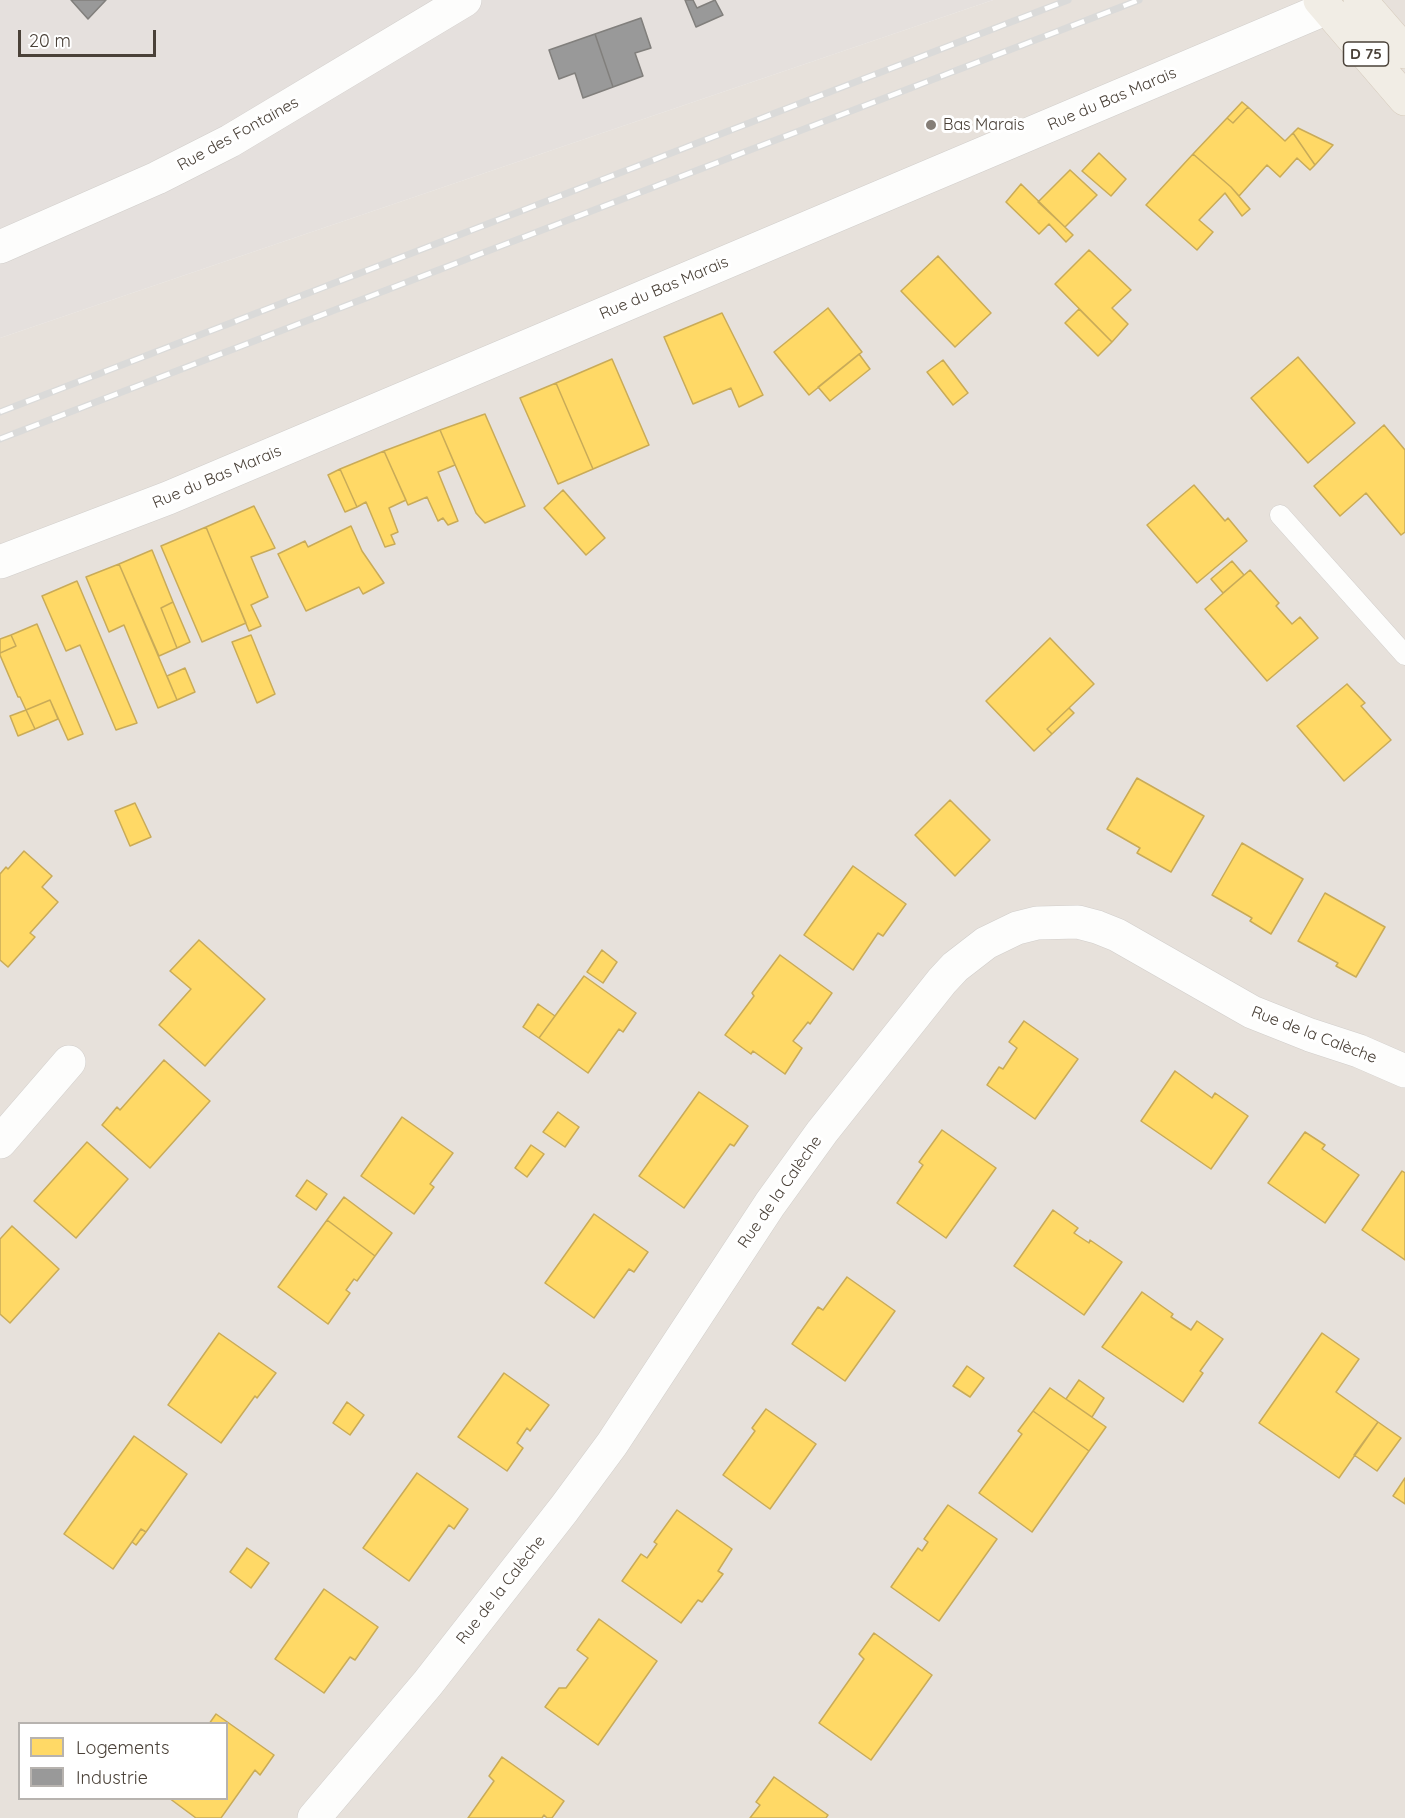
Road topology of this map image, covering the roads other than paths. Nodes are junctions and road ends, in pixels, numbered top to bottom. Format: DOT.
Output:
graph roads {
  1 [pos="465,0"];
  2 [pos="1360,0"];
  3 [pos="1323,4"];
  4 [pos="1405,52"];
  5 [pos="1405,99"];
  6 [pos="0,247"];
  7 [pos="1280,514"];
  8 [pos="0,562"];
  9 [pos="1405,655"];
  10 [pos="69,1062"];
  11 [pos="1405,1071"];
  12 [pos="0,1142"];
  13 [pos="314,1818"];
  1 -- 6 [label="street, Rue des Fontaines"];
  2 -- 4 [label="main road, D 75"];
  3 -- 5 [label="main road, D 75"];
  3 -- 8 [label="street, Rue du Bas Marais"];
  7 -- 9 [label="lane"];
  10 -- 12 [label="street"];
  11 -- 13 [label="street, Rue de la Calèche"];
}
